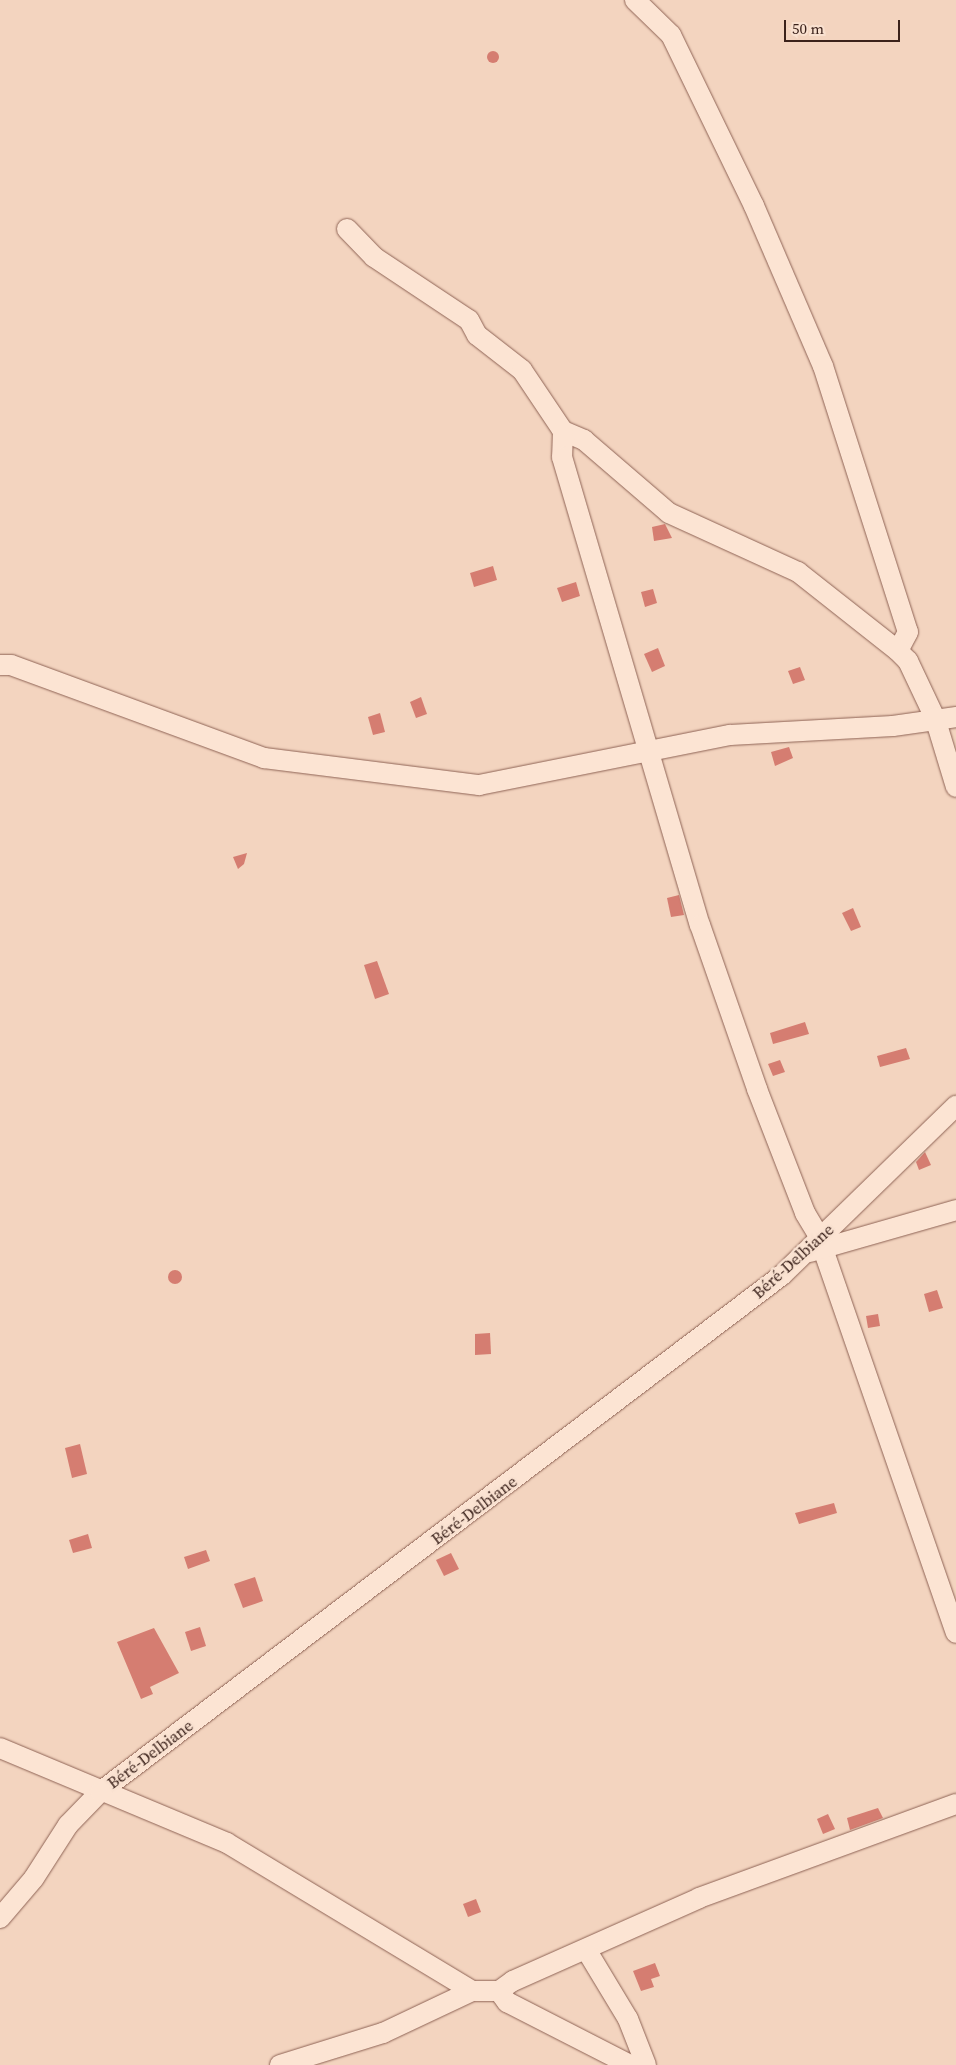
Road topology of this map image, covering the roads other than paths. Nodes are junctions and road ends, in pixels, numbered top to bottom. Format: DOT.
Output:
graph roads {
  1 [pos="635,0"];
  2 [pos="347,229"];
  3 [pos="563,431"];
  4 [pos="898,651"];
  5 [pos="0,665"];
  6 [pos="956,717"];
  7 [pos="935,718"];
  8 [pos="648,752"];
  9 [pos="956,787"];
  10 [pos="956,1106"];
  11 [pos="956,1210"];
  12 [pos="821,1243"];
  13 [pos="956,1633"];
  14 [pos="0,1748"];
  15 [pos="100,1792"];
  16 [pos="956,1804"];
  17 [pos="0,1918"];
  18 [pos="586,1951"];
  19 [pos="472,1991"];
  20 [pos="500,1991"];
  21 [pos="280,2065"];
  22 [pos="630,2065"];
  23 [pos="646,2065"];
  1 -- 4 [label="street"];
  2 -- 3 [label="street"];
  3 -- 4 [label="street"];
  3 -- 8 [label="street"];
  4 -- 7 [label="street"];
  5 -- 8 [label="street"];
  6 -- 7 [label="street"];
  7 -- 8 [label="street"];
  7 -- 9 [label="street"];
  8 -- 12 [label="street"];
  10 -- 12 [label="street, Béré-Delbiane"];
  11 -- 12 [label="street"];
  12 -- 13 [label="street"];
  12 -- 15 [label="street, Béré-Delbiane"];
  14 -- 15 [label="street"];
  15 -- 17 [label="street, Béré-Delbiane"];
  15 -- 19 [label="street"];
  16 -- 18 [label="street"];
  18 -- 20 [label="street"];
  18 -- 23 [label="street"];
  19 -- 20 [label="street"];
  19 -- 21 [label="street"];
  20 -- 22 [label="street"];
}
